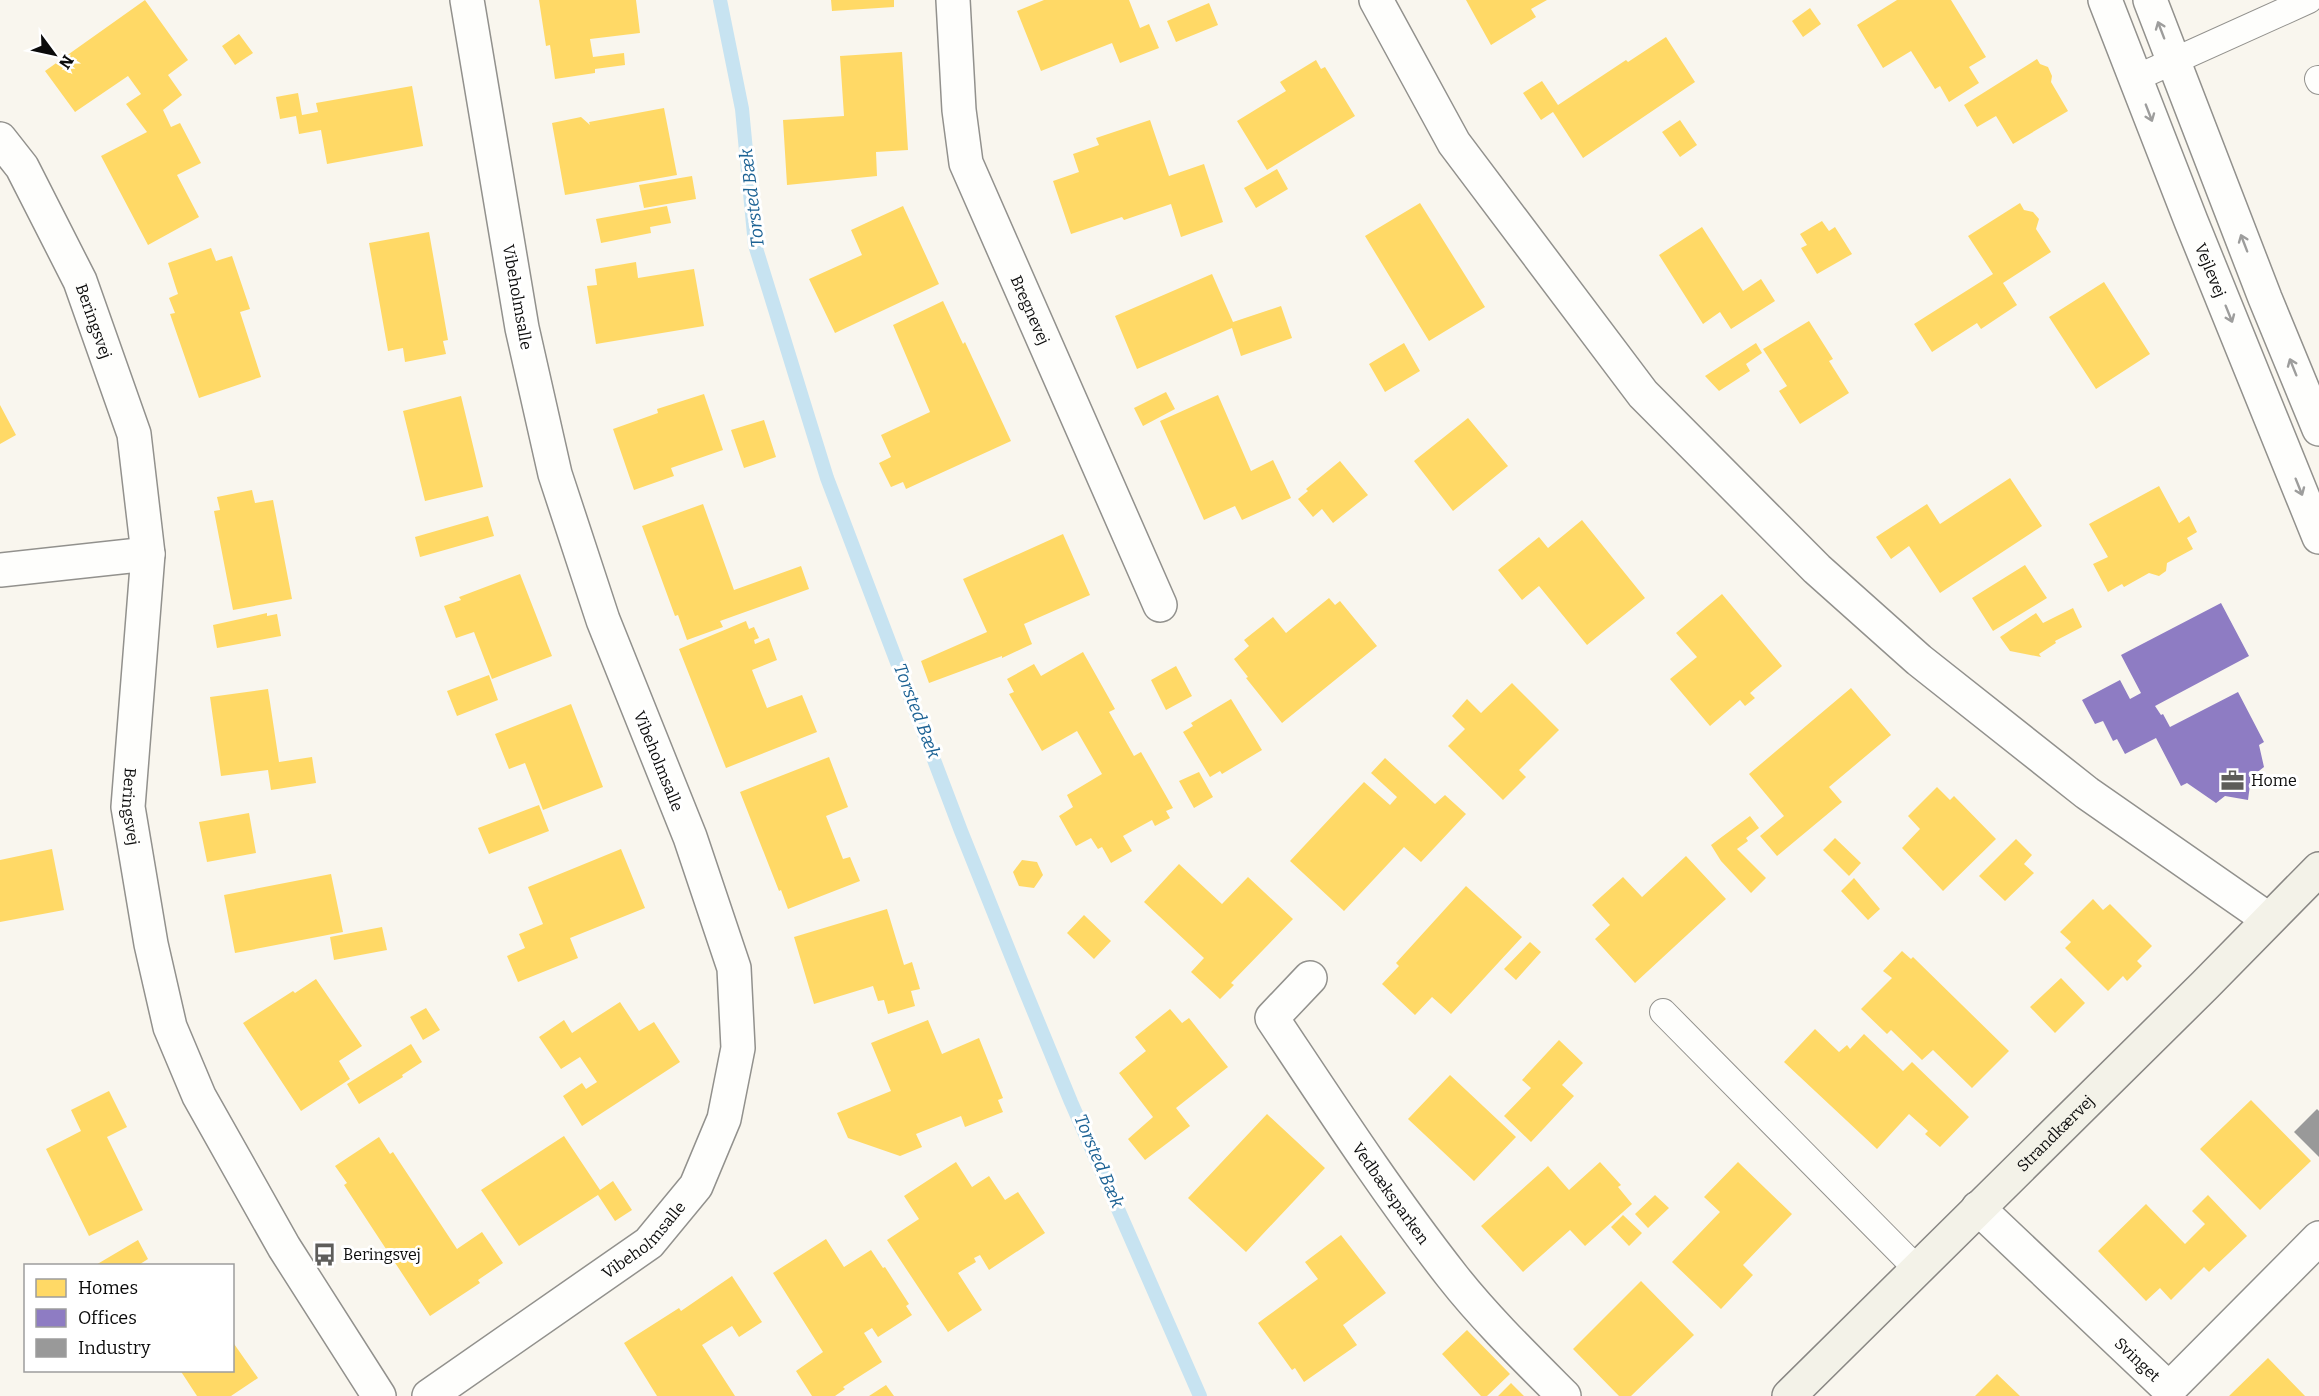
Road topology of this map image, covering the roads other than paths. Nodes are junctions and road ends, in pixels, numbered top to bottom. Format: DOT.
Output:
graph roads {
  1 [pos="467,0"];
  2 [pos="953,0"];
  3 [pos="1376,0"];
  4 [pos="2105,0"];
  5 [pos="2150,0"];
  6 [pos="2304,2"];
  7 [pos="2172,60"];
  8 [pos="2136,78"];
  9 [pos="0,139"];
  10 [pos="2319,429"];
  11 [pos="2319,537"];
  12 [pos="148,554"];
  13 [pos="0,570"];
  14 [pos="1160,606"];
  15 [pos="2319,869"];
  16 [pos="2268,919"];
  17 [pos="1310,978"];
  18 [pos="1663,1012"];
  19 [pos="1978,1208"];
  20 [pos="2319,1238"];
  21 [pos="1918,1270"];
  22 [pos="379,1396"];
  23 [pos="429,1396"];
  24 [pos="1564,1396"];
  25 [pos="1789,1396"];
  1 -- 23 [label="street, Vibeholmsalle"];
  2 -- 14 [label="street, Bregnevej"];
  3 -- 16 [label="street"];
  4 -- 8 [label="street, Vejlevej"];
  7 -- 5 [label="street, one-way"];
  6 -- 7 [label="lane"];
  7 -- 8 [label="lane"];
  10 -- 7 [label="street, one-way"];
  8 -- 11 [label="street, Vejlevej, one-way"];
  9 -- 12 [label="street, Beringsvej"];
  12 -- 13 [label="street"];
  12 -- 22 [label="street, Beringsvej"];
  15 -- 16 [label="main road, Strandkærvej"];
  16 -- 19 [label="main road, Strandkærvej"];
  17 -- 24 [label="street, Vedbæksparken"];
  18 -- 21 [label="lane"];
  19 -- 20 [label="street, Svinget"];
  19 -- 21 [label="main road, Strandkærvej"];
  21 -- 25 [label="main road, Strandkærvej"];
}
